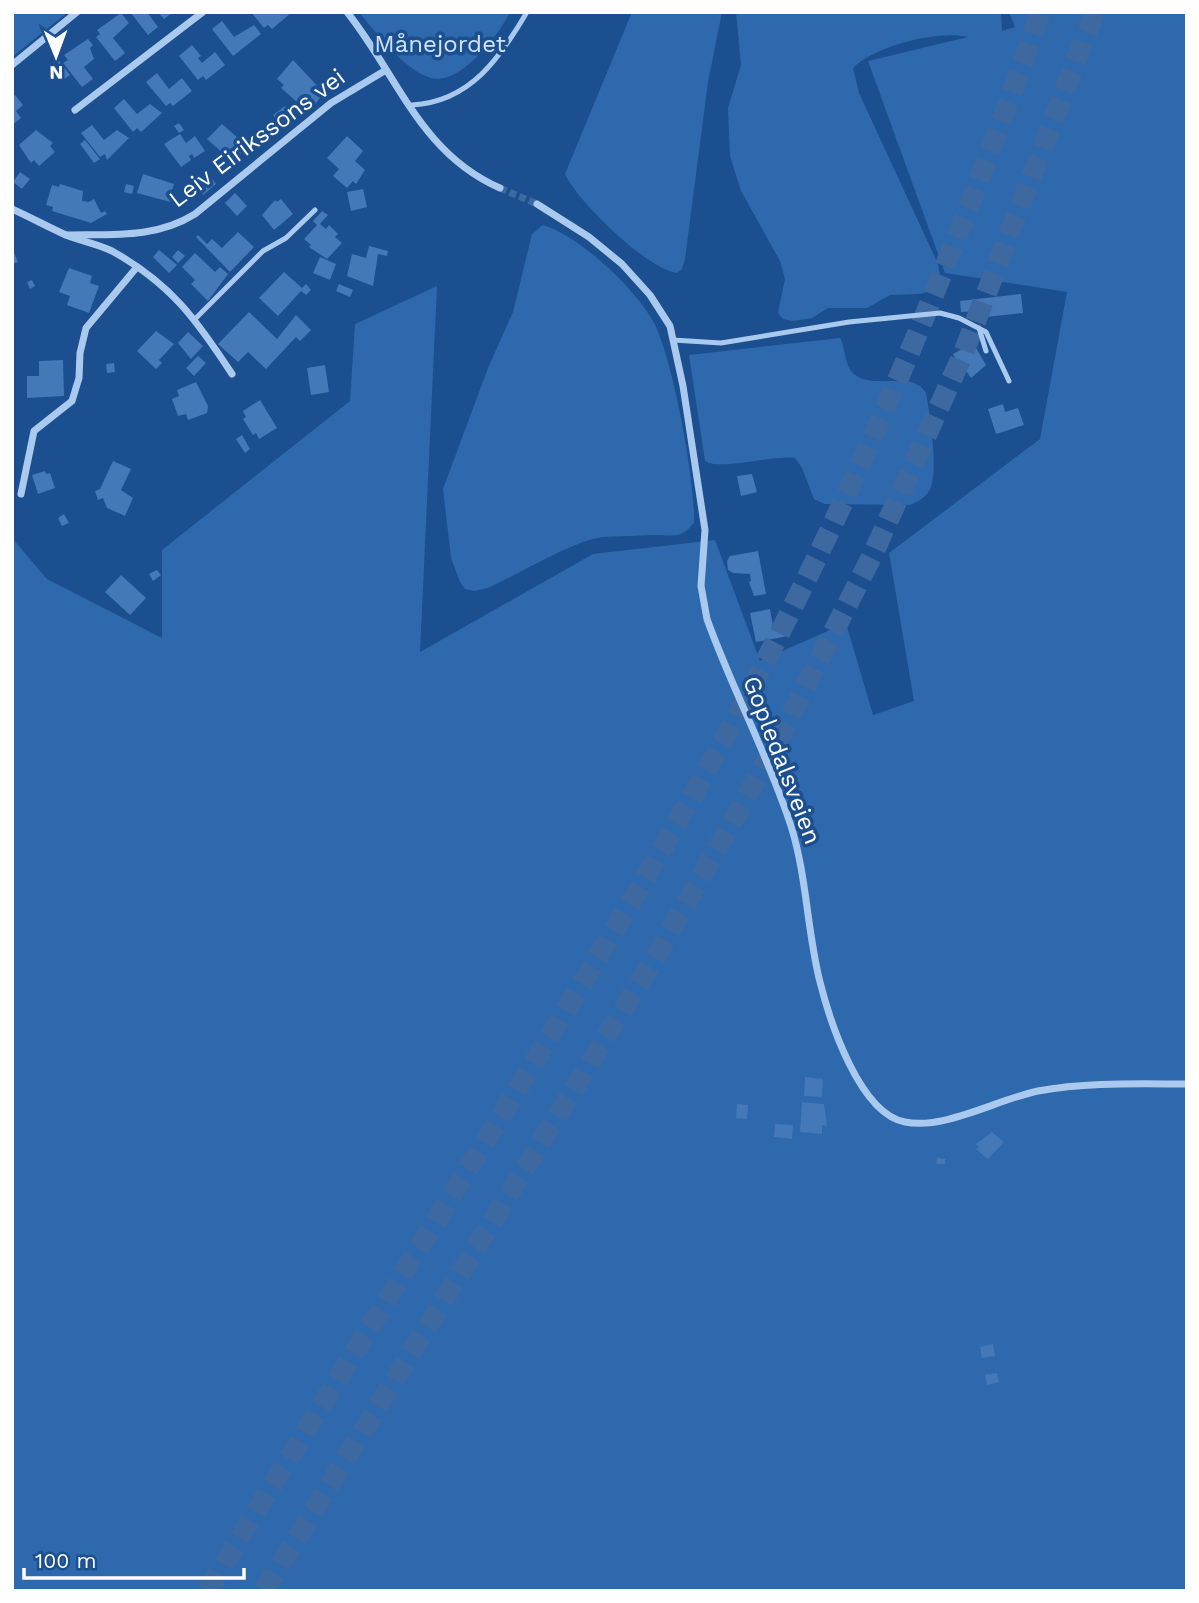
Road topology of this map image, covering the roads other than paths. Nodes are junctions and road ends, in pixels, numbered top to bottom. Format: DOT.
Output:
graph roads {
  1 [pos="77,12"];
  2 [pos="203,12"];
  3 [pos="347,12"];
  4 [pos="527,12"];
  5 [pos="12,65"];
  6 [pos="386,70"];
  7 [pos="412,105"];
  8 [pos="75,110"];
  9 [pos="500,188"];
  10 [pos="537,204"];
  11 [pos="12,209"];
  12 [pos="315,210"];
  13 [pos="66,235"];
  14 [pos="137,267"];
  15 [pos="196,318"];
  16 [pos="979,328"];
  17 [pos="673,340"];
  18 [pos="986,351"];
  19 [pos="232,374"];
  20 [pos="1009,381"];
  21 [pos="21,494"];
  22 [pos="1187,1084"];
  1 -- 5 [label="street"];
  2 -- 8 [label="street"];
  3 -- 6 [label="street"];
  4 -- 7 [label="lane"];
  6 -- 7 [label="street"];
  6 -- 13 [label="street, Leiv Eirikssons vei"];
  7 -- 9 [label="street"];
  10 -- 17 [label="street, Gopledalsveien"];
  11 -- 13 [label="street, Leiv Eirikssons vei"];
  12 -- 15 [label="lane"];
  13 -- 14 [label="street, Leiv Eirikssons vei"];
  14 -- 15 [label="street, Leiv Eirikssons vei"];
  14 -- 21 [label="street"];
  15 -- 19 [label="street, Leiv Eirikssons vei"];
  16 -- 17 [label="lane"];
  16 -- 18 [label="lane"];
  16 -- 20 [label="lane"];
  17 -- 22 [label="street, Gopledalsveien"];
}
